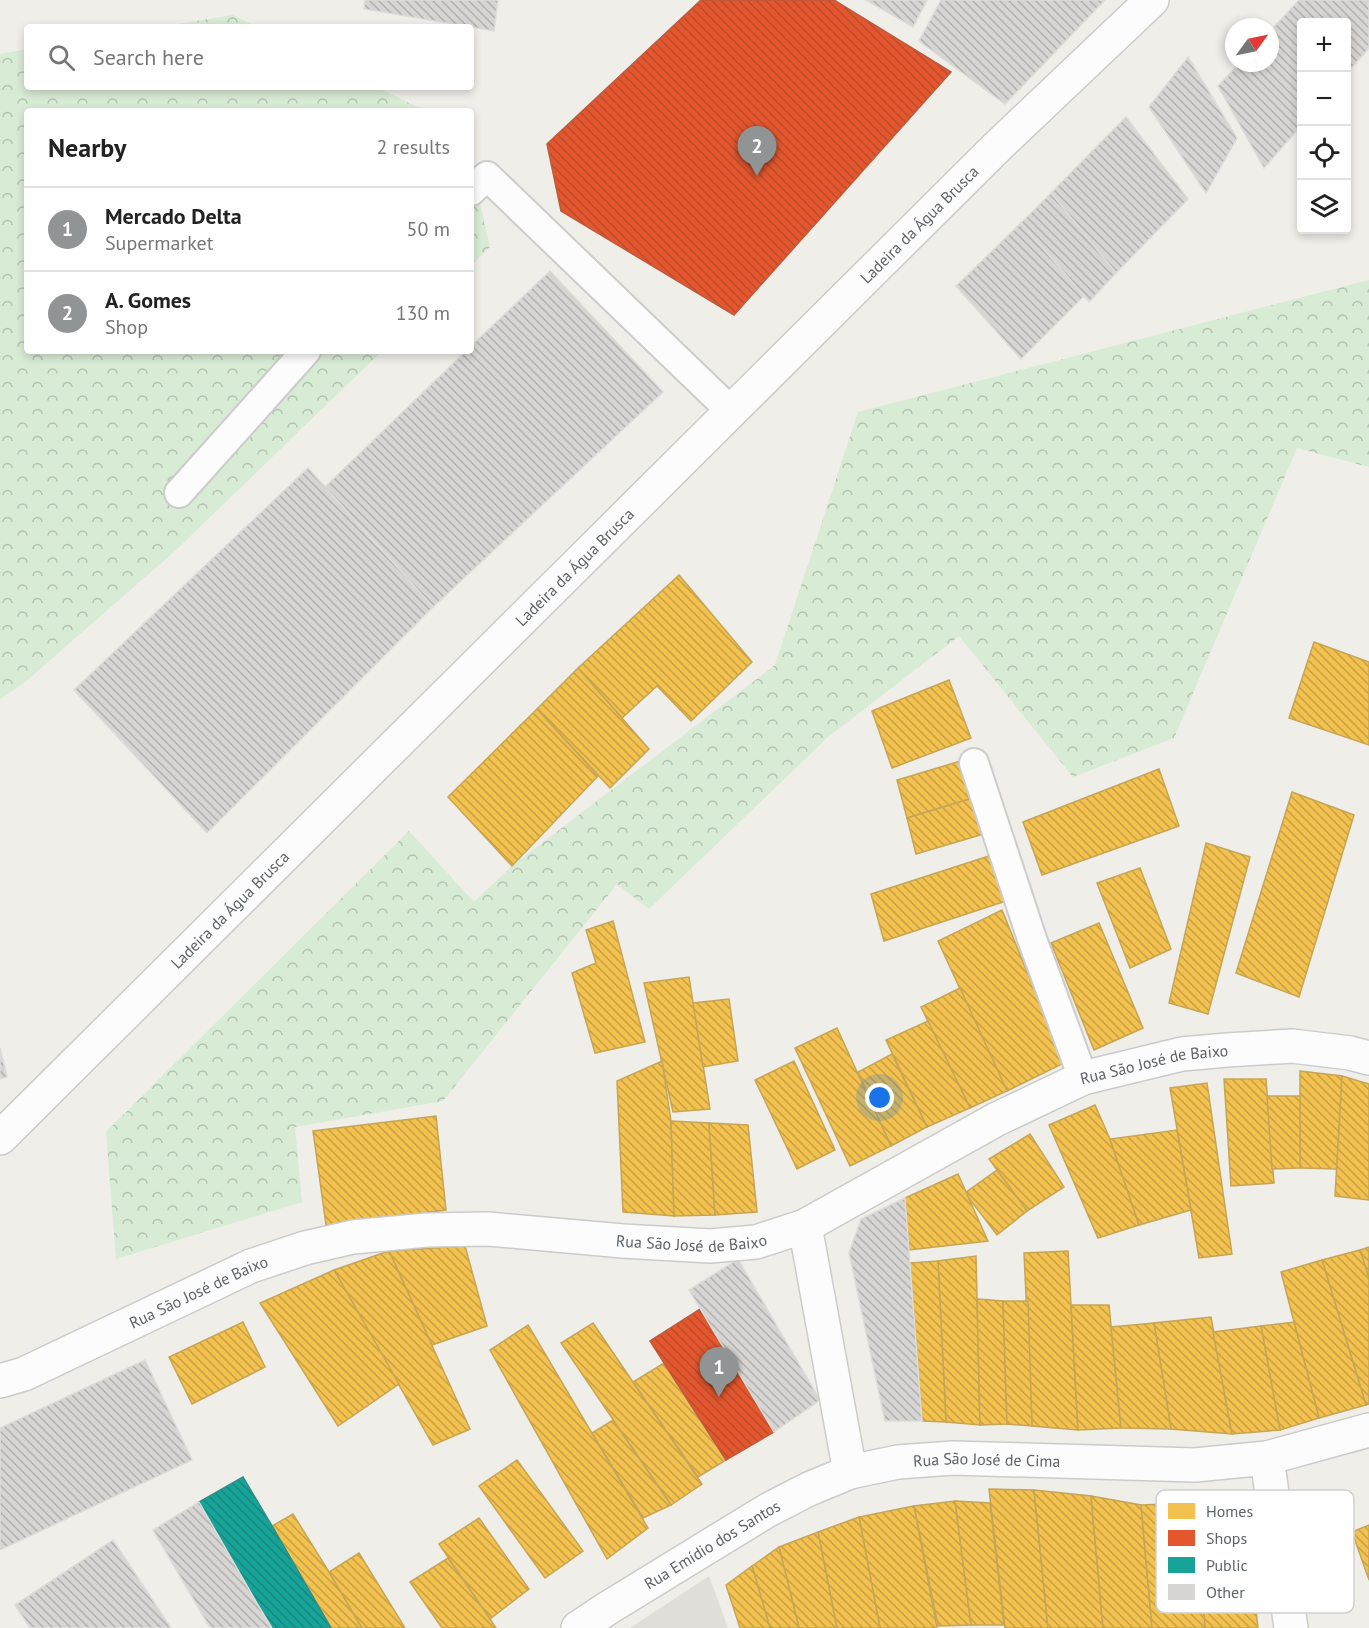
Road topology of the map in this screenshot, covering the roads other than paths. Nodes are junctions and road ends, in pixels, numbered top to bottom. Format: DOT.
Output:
graph roads {
  1 [pos="1152,0"];
  2 [pos="474,188"];
  3 [pos="303,354"];
  4 [pos="732,412"];
  5 [pos="178,493"];
  6 [pos="974,763"];
  7 [pos="1369,1058"];
  8 [pos="1083,1078"];
  9 [pos="0,1138"];
  10 [pos="805,1226"];
  11 [pos="0,1381"];
  12 [pos="1369,1430"];
  13 [pos="1267,1458"];
  14 [pos="850,1472"];
  15 [pos="1272,1490"];
  16 [pos="1289,1613"];
  17 [pos="578,1628"];
  18 [pos="1291,1628"];
  1 -- 4 [label="street, Ladeira da Água Brusca"];
  2 -- 4 [label="lane"];
  3 -- 5 [label="lane"];
  4 -- 9 [label="street, Ladeira da Água Brusca"];
  6 -- 8 [label="lane"];
  7 -- 8 [label="street, Rua São José de Baixo"];
  8 -- 10 [label="street, Rua São José de Baixo"];
  10 -- 11 [label="street, Rua São José de Baixo"];
  10 -- 14 [label="street"];
  12 -- 13 [label="street, Rua São José de Cima"];
  13 -- 14 [label="street, Rua São José de Cima"];
  13 -- 15 [label="street"];
  14 -- 17 [label="street, Rua Emídio dos Santos"];
  16 -- 18 [label="street"];
}
